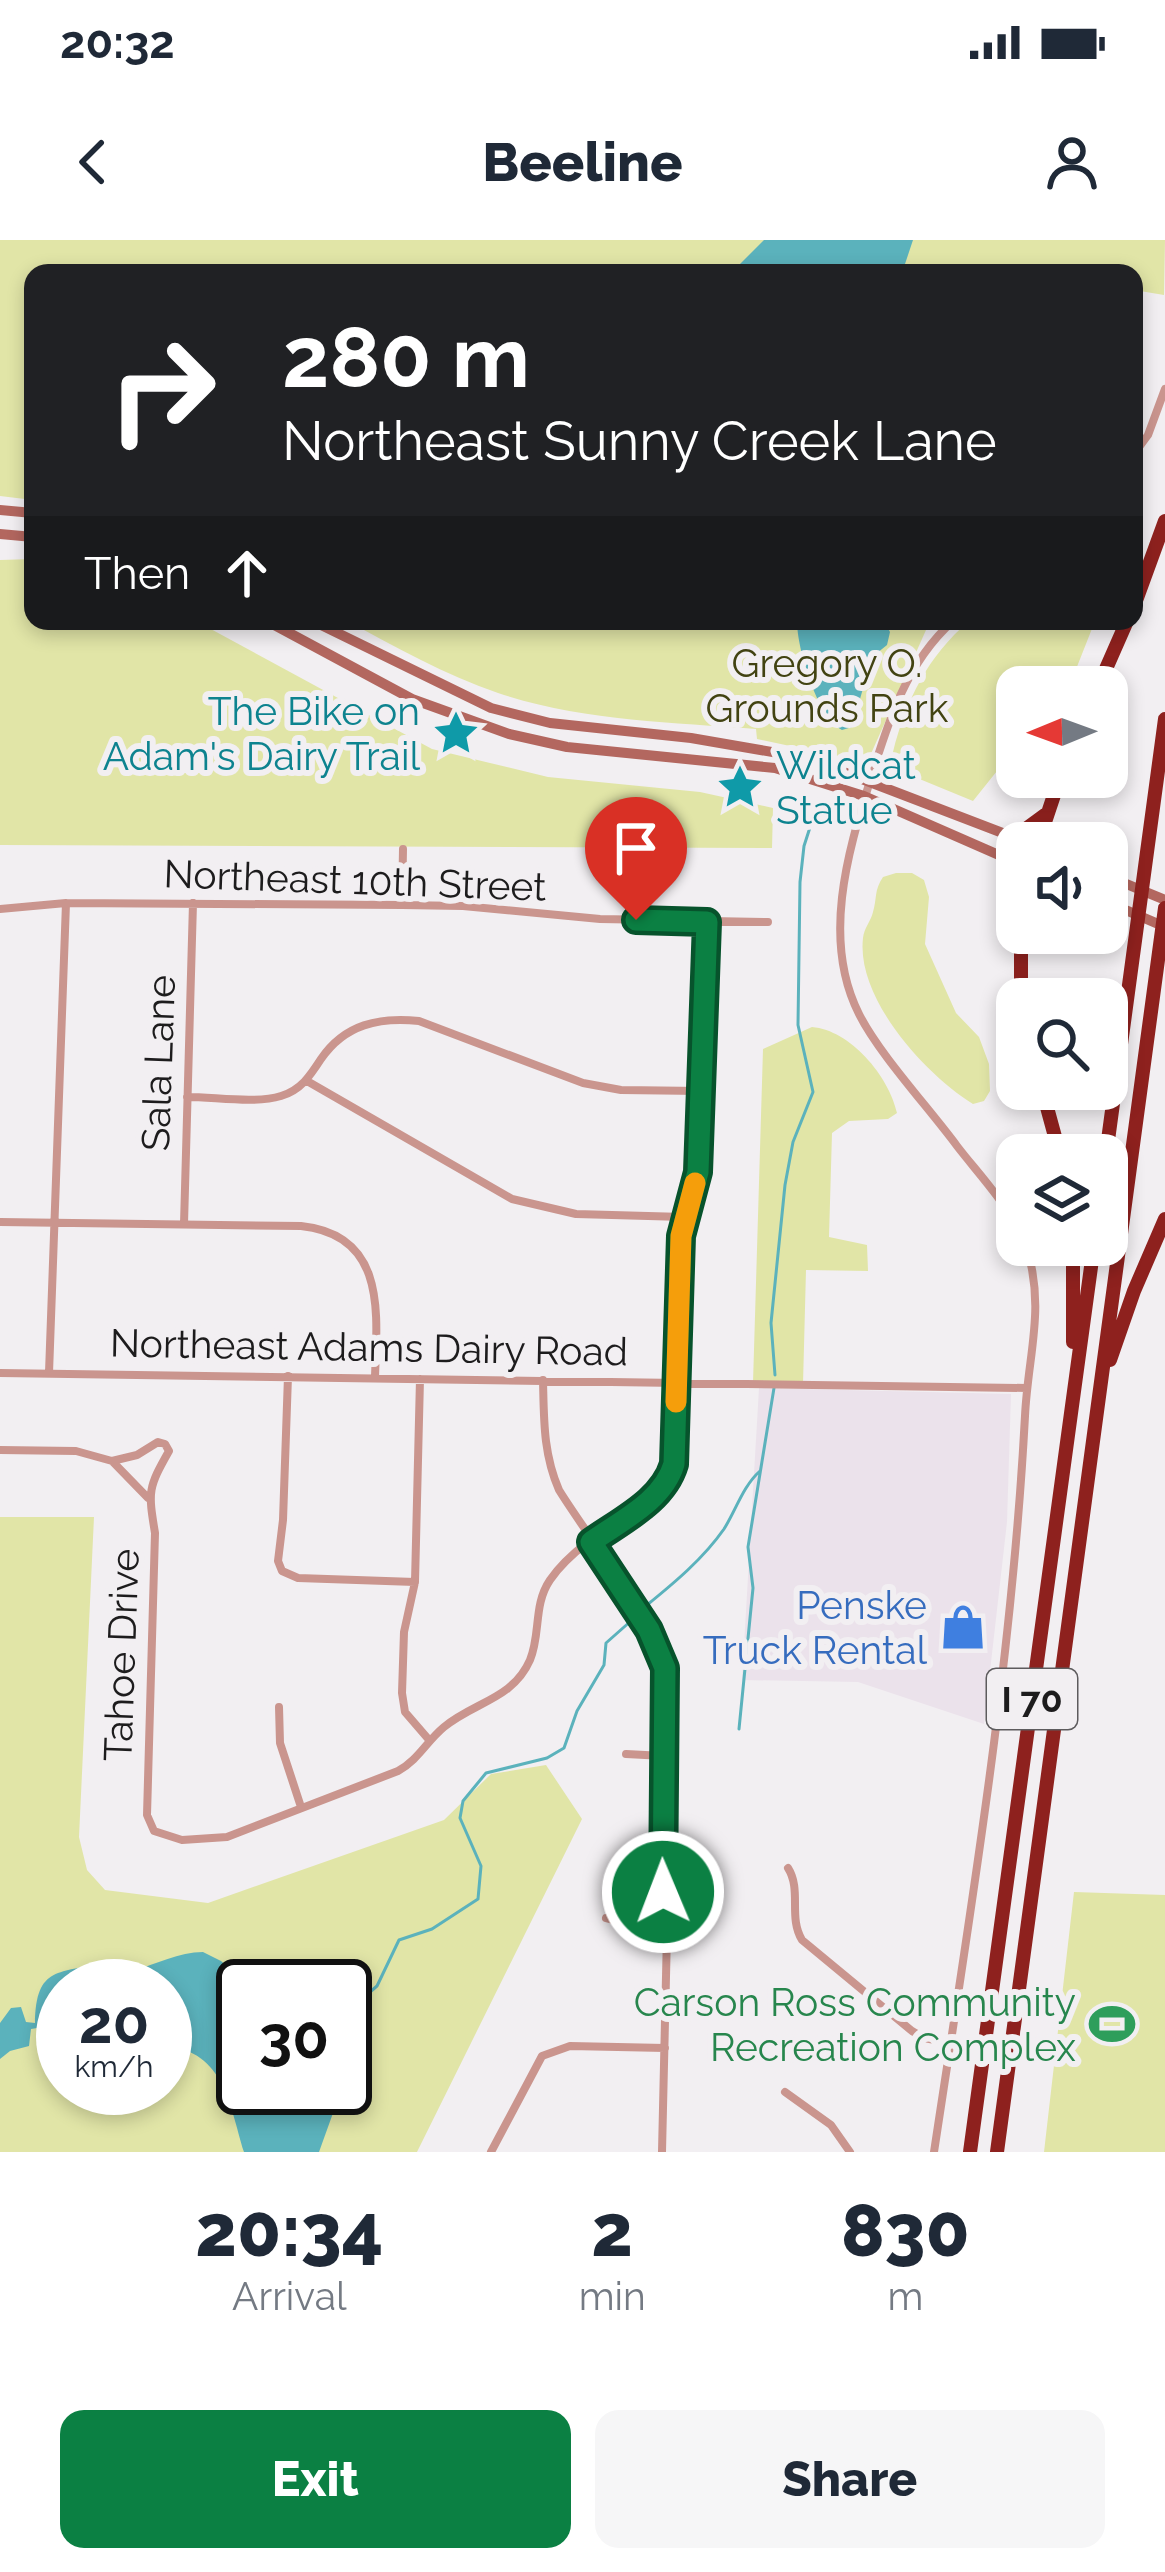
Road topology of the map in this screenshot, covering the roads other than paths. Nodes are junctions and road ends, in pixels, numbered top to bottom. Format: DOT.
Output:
graph roads {
  1 [pos="1165,389"];
  2 [pos="1143,441"];
  3 [pos="1165,520"];
  4 [pos="1143,581"];
  5 [pos="284,630"];
  6 [pos="331,630"];
  7 [pos="943,630"];
  8 [pos="1123,630"];
  9 [pos="1107,666"];
  10 [pos="1165,719"];
  11 [pos="870,780"];
  12 [pos="865,796"];
  13 [pos="1052,798"];
  14 [pos="1045,815"];
  15 [pos="1040,822"];
  16 [pos="1040,822"];
  17 [pos="996,829"];
  18 [pos="403,849"];
  19 [pos="996,854"];
  20 [pos="1128,886"];
  21 [pos="66,903"];
  22 [pos="193,903"];
  23 [pos="1165,904"];
  24 [pos="403,905"];
  25 [pos="0,909"];
  26 [pos="1128,911"];
  27 [pos="707,922"];
  28 [pos="767,922"];
  29 [pos="1165,927"];
  30 [pos="307,1081"];
  31 [pos="701,1091"];
  32 [pos="188,1097"];
  33 [pos="1109,1134"];
  34 [pos="996,1200"];
  35 [pos="684,1217"];
  36 [pos="1165,1219"];
  37 [pos="0,1222"];
  38 [pos="54,1223"];
  39 [pos="184,1224"];
  40 [pos="1032,1266"];
  41 [pos="1073,1266"];
  42 [pos="1091,1266"];
  43 [pos="0,1373"];
  44 [pos="49,1373"];
  45 [pos="288,1376"];
  46 [pos="375,1377"];
  47 [pos="419,1379"];
  48 [pos="543,1380"];
  49 [pos="676,1381"];
  50 [pos="1026,1388"];
  51 [pos="1099,1393"];
  52 [pos="1071,1412"];
  53 [pos="0,1450"];
  54 [pos="112,1461"];
  55 [pos="148,1498"];
  56 [pos="591,1542"];
  57 [pos="415,1582"];
  58 [pos="279,1707"];
  59 [pos="430,1741"];
  60 [pos="626,1754"];
  61 [pos="664,1756"];
  62 [pos="301,1807"];
  63 [pos="788,1868"];
  64 [pos="606,1918"];
  65 [pos="667,1933"];
  66 [pos="951,2043"];
  67 [pos="665,2048"];
  68 [pos="785,2092"];
  69 [pos="491,2152"];
  70 [pos="662,2152"];
  71 [pos="850,2152"];
  72 [pos="934,2152"];
  73 [pos="970,2152"];
  74 [pos="998,2152"];
  1 -- 2 [label="street"];
  3 -- 4 [label="highway"];
  5 -- 12 [label="main road"];
  6 -- 11 [label="main road"];
  7 -- 11 [label="street"];
  8 -- 9 [label="highway"];
  10 -- 33 [label="highway"];
  11 -- 12 [label="street"];
  11 -- 17 [label="main road"];
  12 -- 19 [label="main road"];
  12 -- 34 [label="street"];
  13 -- 14 [label="highway"];
  14 -- 15 [label="highway"];
  14 -- 16 [label="highway"];
  18 -- 24 [label="street"];
  20 -- 23 [label="main road"];
  21 -- 22 [label="street, Northeast 10th Street"];
  21 -- 25 [label="street, Northeast 10th Street"];
  21 -- 38 [label="street"];
  22 -- 24 [label="street, Northeast 10th Street"];
  22 -- 32 [label="street, Sala Lane"];
  23 -- 51 [label="highway, I 70"];
  24 -- 27 [label="street, Northeast 10th Street"];
  26 -- 29 [label="main road"];
  27 -- 28 [label="street, Northeast 10th Street"];
  27 -- 31 [label="street"];
  30 -- 31 [label="street"];
  30 -- 32 [label="street"];
  30 -- 35 [label="street"];
  31 -- 35 [label="street"];
  32 -- 39 [label="street, Sala Lane"];
  35 -- 49 [label="street"];
  36 -- 51 [label="highway"];
  37 -- 38 [label="street"];
  38 -- 39 [label="street"];
  38 -- 44 [label="street"];
  39 -- 46 [label="street"];
  40 -- 50 [label="street"];
  41 -- 52 [label="highway"];
  42 -- 52 [label="highway, I 70"];
  43 -- 44 [label="street, Northeast Adams Dairy Road"];
  44 -- 45 [label="street, Northeast Adams Dairy Road"];
  45 -- 46 [label="street, Northeast Adams Dairy Road"];
  45 -- 57 [label="street"];
  46 -- 47 [label="street, Northeast Adams Dairy Road"];
  47 -- 48 [label="street, Northeast Adams Dairy Road"];
  47 -- 57 [label="street"];
  48 -- 49 [label="street, Northeast Adams Dairy Road"];
  48 -- 56 [label="street"];
  49 -- 50 [label="street, Northeast Adams Dairy Road"];
  49 -- 56 [label="street"];
  50 -- 66 [label="street"];
  51 -- 74 [label="highway, I 70"];
  52 -- 73 [label="highway, I 70"];
  53 -- 54 [label="street"];
  54 -- 55 [label="street, Tahoe Drive"];
  54 -- 55 [label="street, Tahoe Drive"];
  55 -- 62 [label="street, Tahoe Drive"];
  56 -- 59 [label="street"];
  56 -- 61 [label="street"];
  57 -- 59 [label="street"];
  58 -- 62 [label="street"];
  59 -- 62 [label="street"];
  60 -- 61 [label="street"];
  61 -- 65 [label="street"];
  63 -- 66 [label="street"];
  64 -- 65 [label="street"];
  65 -- 67 [label="street"];
  66 -- 72 [label="street"];
  67 -- 69 [label="street"];
  67 -- 70 [label="street"];
  68 -- 71 [label="street"];
}
